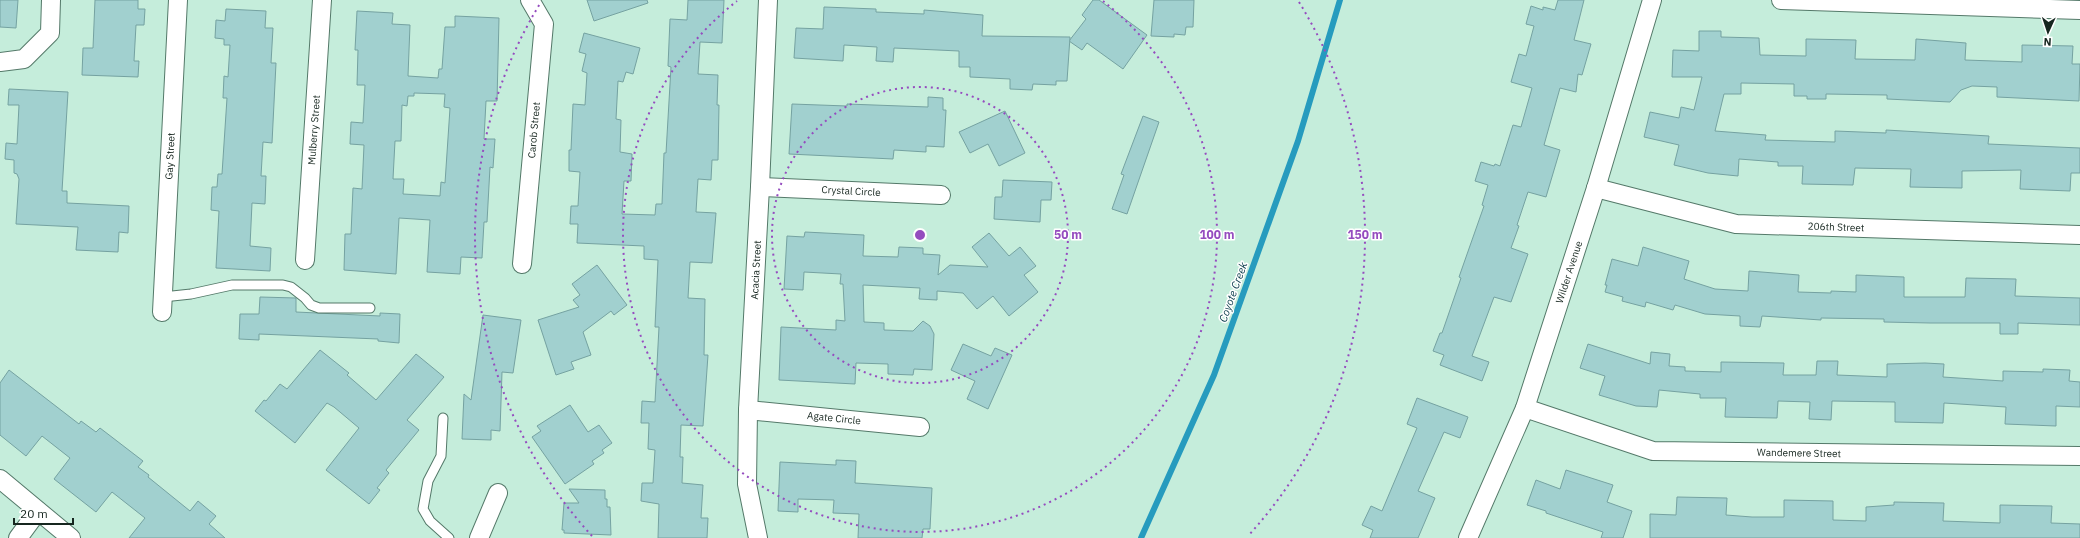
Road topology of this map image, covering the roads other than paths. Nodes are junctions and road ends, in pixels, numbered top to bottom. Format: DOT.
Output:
graph roads {
  1 [pos="51,0"];
  2 [pos="178,0"];
  3 [pos="322,0"];
  4 [pos="530,0"];
  5 [pos="768,0"];
  6 [pos="1652,0"];
  7 [pos="1781,0"];
  8 [pos="2080,10"];
  9 [pos="0,62"];
  10 [pos="760,187"];
  11 [pos="1596,188"];
  12 [pos="941,195"];
  13 [pos="2080,235"];
  14 [pos="305,260"];
  15 [pos="522,264"];
  16 [pos="162,305"];
  17 [pos="370,308"];
  18 [pos="1525,408"];
  19 [pos="748,410"];
  20 [pos="443,418"];
  21 [pos="920,427"];
  22 [pos="2080,456"];
  23 [pos="0,479"];
  24 [pos="498,493"];
  25 [pos="38,511"];
  26 [pos="18,538"];
  27 [pos="71,538"];
  28 [pos="449,538"];
  29 [pos="479,538"];
  30 [pos="758,538"];
  31 [pos="1468,538"];
  1 -- 9 [label="street"];
  2 -- 16 [label="street, Gay Street"];
  3 -- 14 [label="street, Mulberry Street"];
  4 -- 15 [label="street, Carob Street"];
  5 -- 10 [label="street, Acacia Street"];
  6 -- 11 [label="street, Wilder Avenue"];
  7 -- 8 [label="street"];
  10 -- 12 [label="street, Crystal Circle"];
  10 -- 19 [label="street, Acacia Street"];
  11 -- 13 [label="street, 206th Street"];
  11 -- 18 [label="street, Wilder Avenue"];
  16 -- 17 [label="lane"];
  18 -- 22 [label="street, Wandemere Street"];
  18 -- 31 [label="street, Wilder Avenue"];
  19 -- 21 [label="street, Agate Circle"];
  19 -- 30 [label="street, Acacia Street"];
  20 -- 28 [label="lane"];
  23 -- 25 [label="street"];
  24 -- 29 [label="street"];
  25 -- 26 [label="street"];
  25 -- 27 [label="street"];
}
